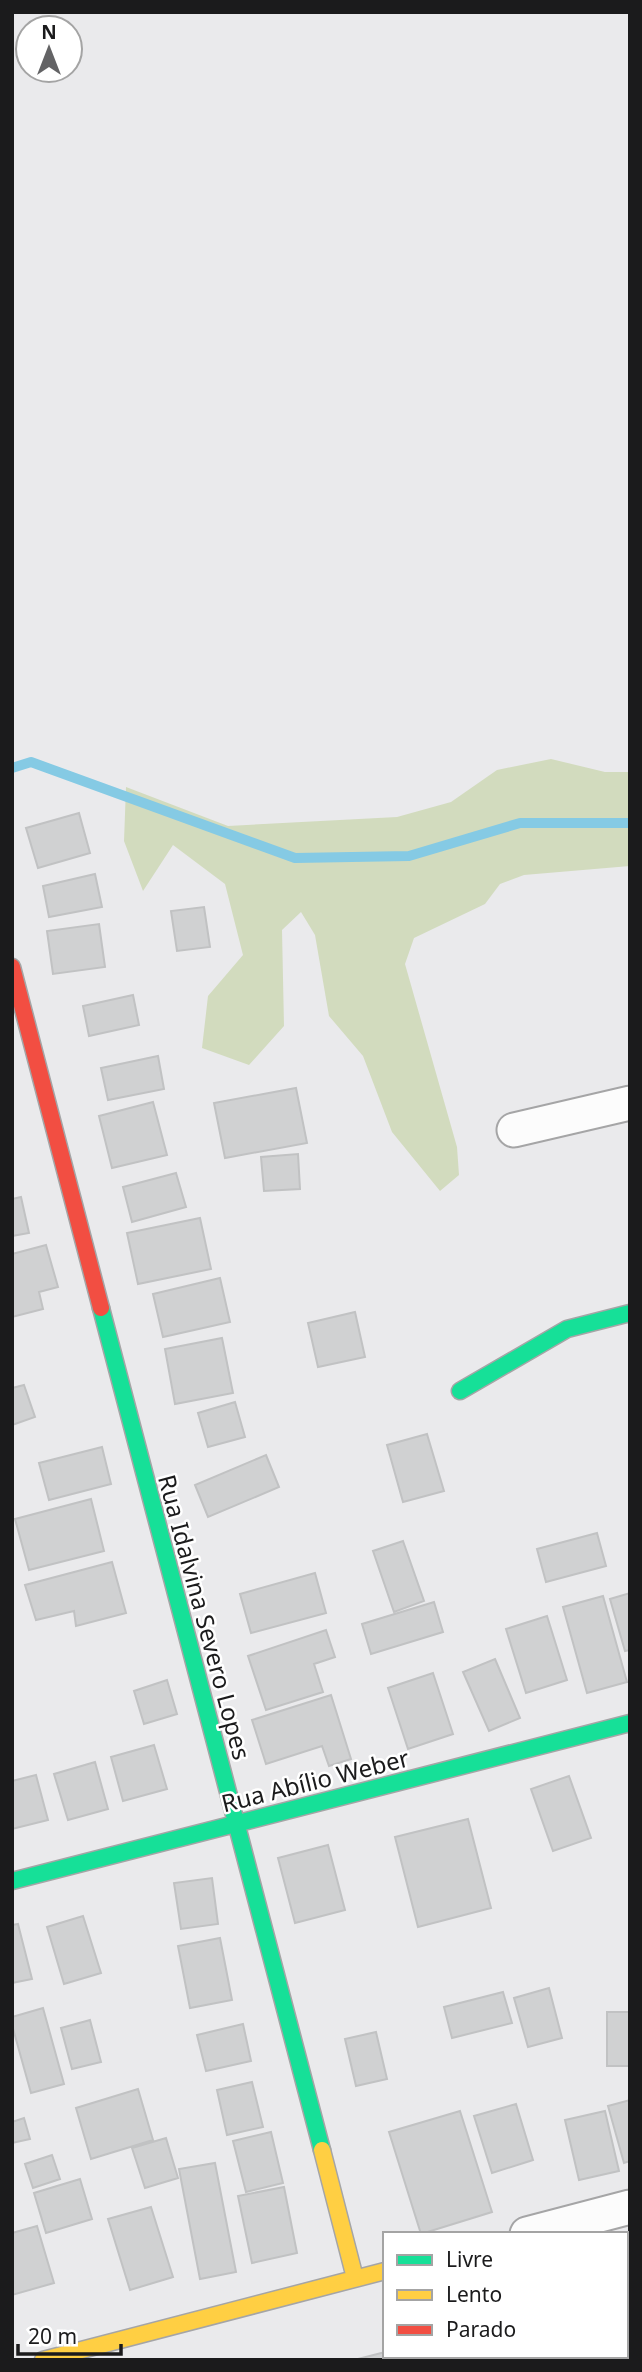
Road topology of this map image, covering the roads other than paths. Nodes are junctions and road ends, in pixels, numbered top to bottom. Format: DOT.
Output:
graph roads {
  1 [pos="12,967"];
  2 [pos="630,1103"];
  3 [pos="513,1130"];
  4 [pos="630,1313"];
  5 [pos="460,1391"];
  6 [pos="630,1723"];
  7 [pos="236,1824"];
  8 [pos="12,1881"];
  9 [pos="630,2207"];
  10 [pos="535,2232"];
  11 [pos="383,2271"];
  12 [pos="355,2278"];
  13 [pos="43,2360"];
  1 -- 7 [label="street, Rua Idalvina Severo Lopes"];
  2 -- 3 [label="street"];
  4 -- 5 [label="street"];
  6 -- 7 [label="street, Rua Abílio Weber"];
  7 -- 8 [label="street, Rua Abílio Weber"];
  7 -- 12 [label="street, Rua Idalvina Severo Lopes"];
  9 -- 10 [label="street"];
  11 -- 12 [label="street"];
  12 -- 13 [label="street"];
}
